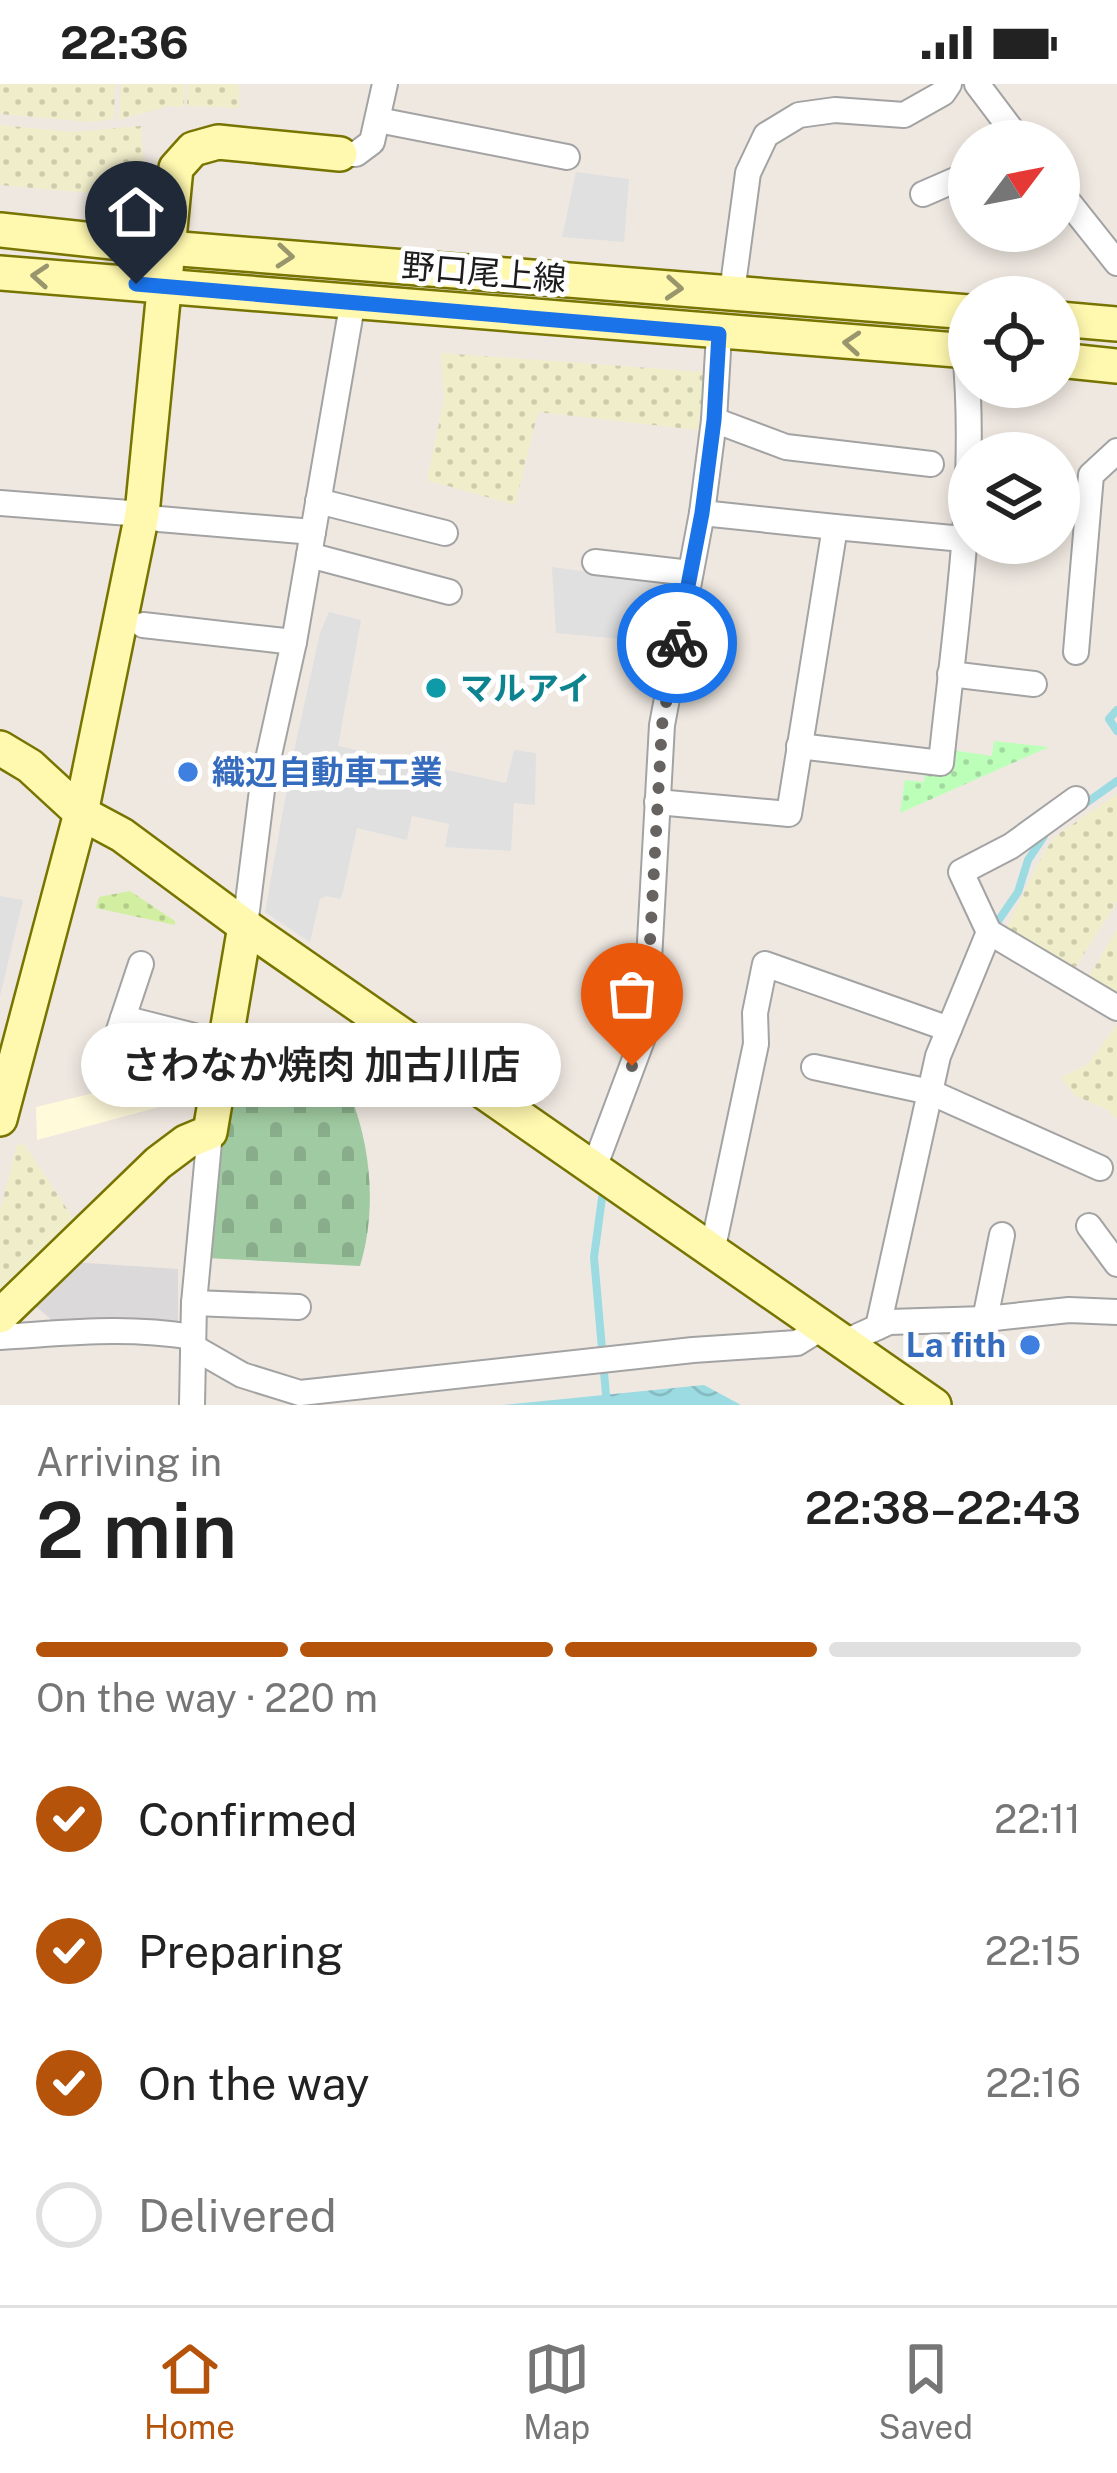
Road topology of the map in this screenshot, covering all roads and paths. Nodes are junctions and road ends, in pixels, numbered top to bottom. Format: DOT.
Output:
graph roads {
  1 [pos="385,84"];
  2 [pos="949,84"];
  3 [pos="977,84"];
  4 [pos="493,114"];
  5 [pos="378,120"];
  6 [pos="1004,120"];
  7 [pos="488,141"];
  8 [pos="340,154"];
  9 [pos="567,157"];
  10 [pos="948,189"];
  11 [pos="923,194"];
  12 [pos="1080,216"];
  13 [pos="0,230"];
  14 [pos="168,248"];
  15 [pos="1117,263"];
  16 [pos="0,273"];
  17 [pos="164,287"];
  18 [pos="732,292"];
  19 [pos="353,300"];
  20 [pos="948,310"];
  21 [pos="1080,321"];
  22 [pos="1117,324"];
  23 [pos="719,334"];
  24 [pos="948,350"];
  25 [pos="1080,362"];
  26 [pos="1117,366"];
  27 [pos="714,420"];
  28 [pos="1117,451"];
  29 [pos="931,464"];
  30 [pos="318,501"];
  31 [pos="0,503"];
  32 [pos="702,513"];
  33 [pos="151,517"];
  34 [pos="835,527"];
  35 [pos="445,532"];
  36 [pos="948,538"];
  37 [pos="311,543"];
  38 [pos="595,562"];
  39 [pos="961,564"];
  40 [pos="690,573"];
  41 [pos="449,592"];
  42 [pos="143,625"];
  43 [pos="294,642"];
  44 [pos="1076,652"];
  45 [pos="950,674"];
  46 [pos="1034,684"];
  47 [pos="799,746"];
  48 [pos="0,748"];
  49 [pos="1076,799"];
  50 [pos="657,802"];
  51 [pos="81,813"];
  52 [pos="245,926"];
  53 [pos="989,932"];
  54 [pos="141,964"];
  55 [pos="1117,1008"];
  56 [pos="123,1018"];
  57 [pos="949,1029"];
  58 [pos="226,1044"];
  59 [pos="110,1057"];
  60 [pos="814,1067"];
  61 [pos="930,1092"];
  62 [pos="0,1119"];
  63 [pos="210,1132"];
  64 [pos="594,1168"];
  65 [pos="1100,1168"];
  66 [pos="1089,1226"];
  67 [pos="1002,1235"];
  68 [pos="712,1252"];
  69 [pos="1117,1264"];
  70 [pos="194,1303"];
  71 [pos="298,1307"];
  72 [pos="1117,1312"];
  73 [pos="0,1316"];
  74 [pos="985,1319"];
  75 [pos="878,1327"];
  76 [pos="834,1334"];
  77 [pos="0,1337"];
  78 [pos="193,1342"];
  79 [pos="192,1405"];
  80 [pos="934,1405"];
  1 -- 5 [label="street"];
  2 -- 18 [label="street"];
  3 -- 6 [label="street"];
  4 -- 7 [label="street"];
  5 -- 7 [label="street"];
  5 -- 8 [label="street"];
  7 -- 9 [label="street"];
  8 -- 14 [label="street"];
  10 -- 11 [label="street"];
  12 -- 15 [label="street"];
  13 -- 14 [label="street, 野口尾上線"];
  14 -- 17 [label="street"];
  14 -- 18 [label="street, 野口尾上線, one-way"];
  17 -- 16 [label="street, 野口尾上線, one-way"];
  17 -- 19 [label="street, 野口尾上線"];
  17 -- 33 [label="street"];
  18 -- 20 [label="street, 野口尾上線"];
  19 -- 23 [label="street, 野口尾上線"];
  19 -- 30 [label="street"];
  21 -- 22 [label="street"];
  24 -- 23 [label="street, 野口尾上線, one-way"];
  23 -- 27 [label="street"];
  25 -- 26 [label="street"];
  27 -- 29 [label="street"];
  27 -- 32 [label="street"];
  28 -- 44 [label="street"];
  30 -- 35 [label="street"];
  30 -- 37 [label="street"];
  31 -- 33 [label="street"];
  32 -- 34 [label="street"];
  32 -- 40 [label="street"];
  33 -- 37 [label="street"];
  33 -- 51 [label="street"];
  34 -- 36 [label="street"];
  34 -- 47 [label="street"];
  37 -- 41 [label="street"];
  37 -- 43 [label="street"];
  38 -- 40 [label="street"];
  39 -- 45 [label="street"];
  40 -- 50 [label="street"];
  42 -- 43 [label="street"];
  43 -- 52 [label="street"];
  45 -- 46 [label="street"];
  45 -- 47 [label="street"];
  47 -- 50 [label="street"];
  48 -- 51 [label="street"];
  49 -- 53 [label="street"];
  50 -- 64 [label="street"];
  51 -- 52 [label="street"];
  51 -- 62 [label="street"];
  52 -- 58 [label="street"];
  52 -- 64 [label="street"];
  53 -- 55 [label="street"];
  53 -- 57 [label="street"];
  54 -- 56 [label="street"];
  56 -- 58 [label="street"];
  56 -- 59 [label="street"];
  57 -- 61 [label="street"];
  57 -- 68 [label="street"];
  58 -- 63 [label="street"];
  60 -- 61 [label="street"];
  61 -- 65 [label="street"];
  61 -- 75 [label="street"];
  63 -- 70 [label="street"];
  63 -- 73 [label="street"];
  64 -- 68 [label="street"];
  66 -- 69 [label="street"];
  67 -- 74 [label="street"];
  68 -- 76 [label="street"];
  70 -- 71 [label="street"];
  70 -- 78 [label="street"];
  72 -- 74 [label="street"];
  74 -- 75 [label="street"];
  75 -- 76 [label="street"];
  76 -- 78 [label="street"];
  76 -- 80 [label="street"];
  77 -- 78 [label="street"];
  78 -- 79 [label="street"];
}
